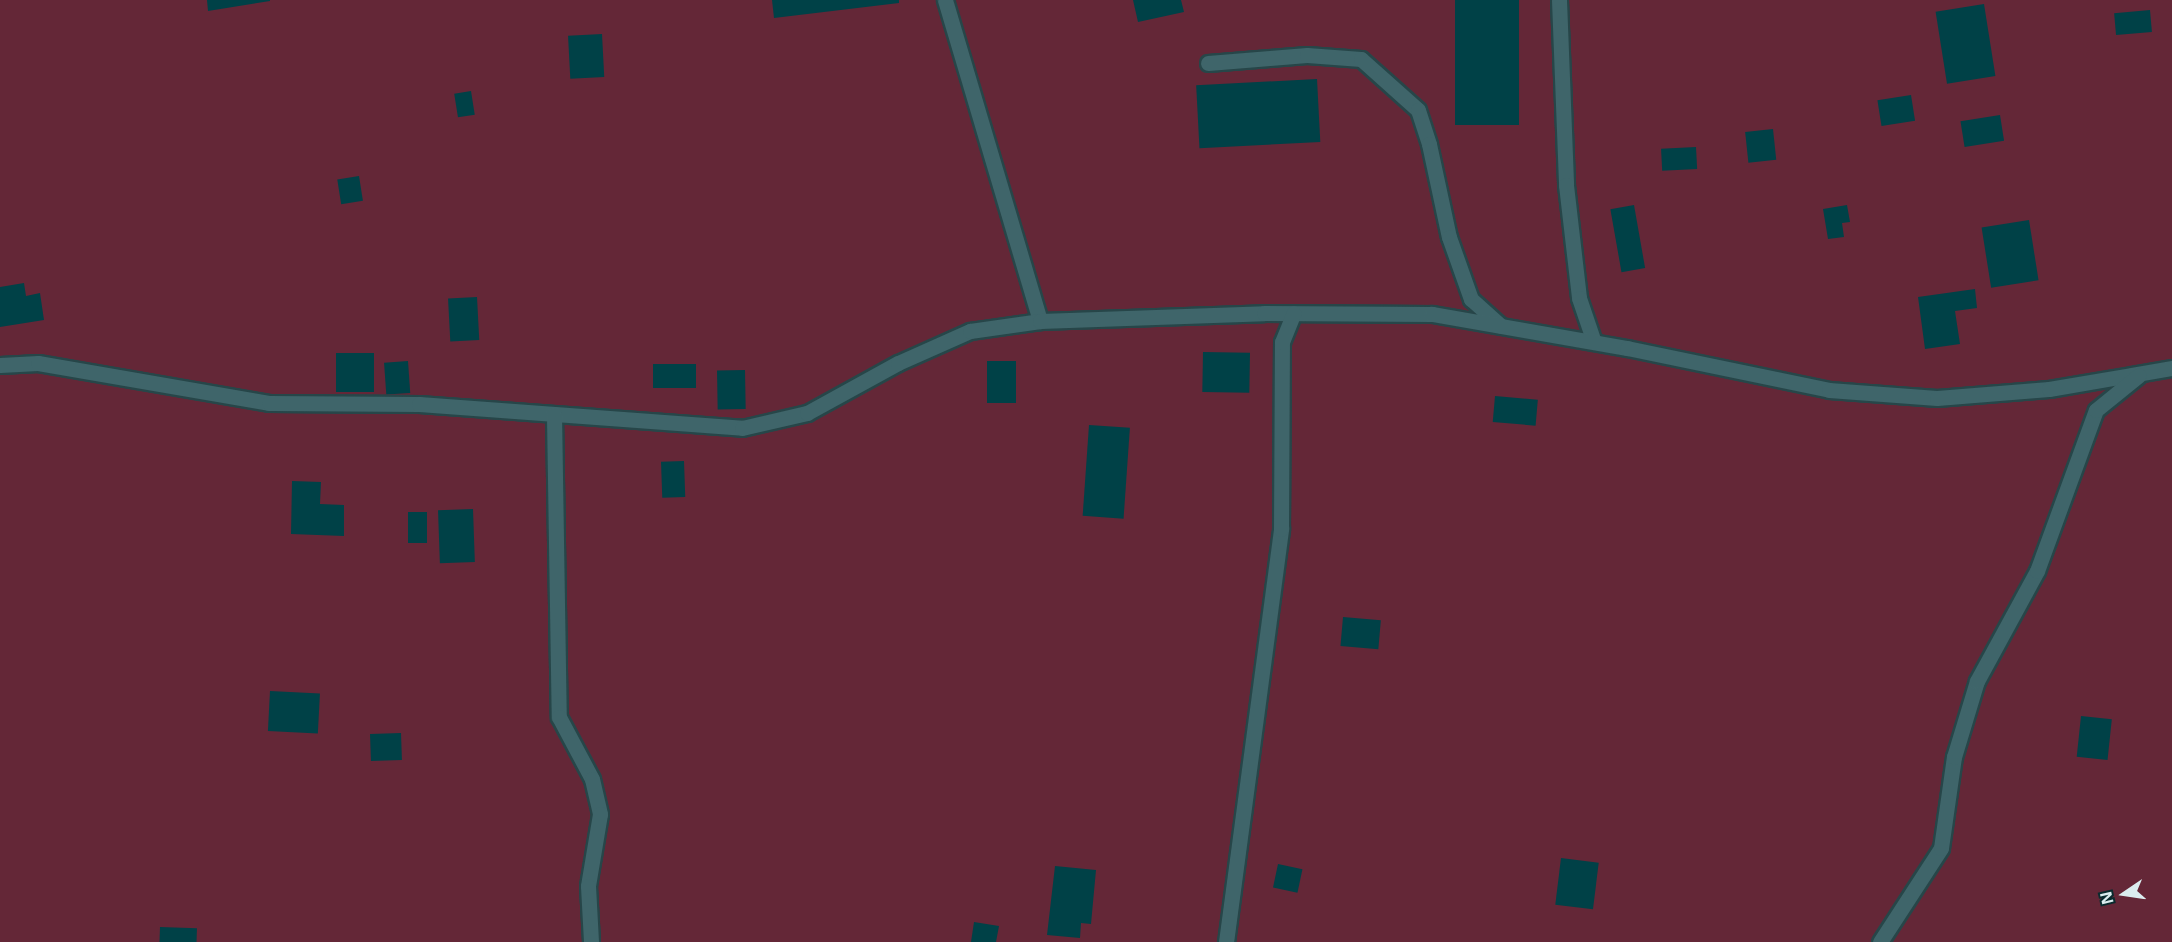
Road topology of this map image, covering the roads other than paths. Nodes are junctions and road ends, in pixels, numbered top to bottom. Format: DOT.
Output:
graph roads {
  1 [pos="945,0"];
  2 [pos="1559,0"];
  3 [pos="1208,63"];
  4 [pos="1294,313"];
  5 [pos="1040,321"];
  6 [pos="1501,326"];
  7 [pos="1594,342"];
  8 [pos="0,365"];
  9 [pos="2172,368"];
  10 [pos="2141,373"];
  11 [pos="554,414"];
  12 [pos="591,942"];
  13 [pos="1226,942"];
  14 [pos="1880,942"];
  1 -- 5 [label="street"];
  2 -- 7 [label="street"];
  3 -- 6 [label="street"];
  4 -- 5 [label="street"];
  4 -- 6 [label="street"];
  4 -- 13 [label="street"];
  5 -- 11 [label="street"];
  6 -- 7 [label="street"];
  7 -- 10 [label="street"];
  8 -- 11 [label="street"];
  9 -- 10 [label="street"];
  10 -- 14 [label="street"];
  11 -- 12 [label="street"];
}
